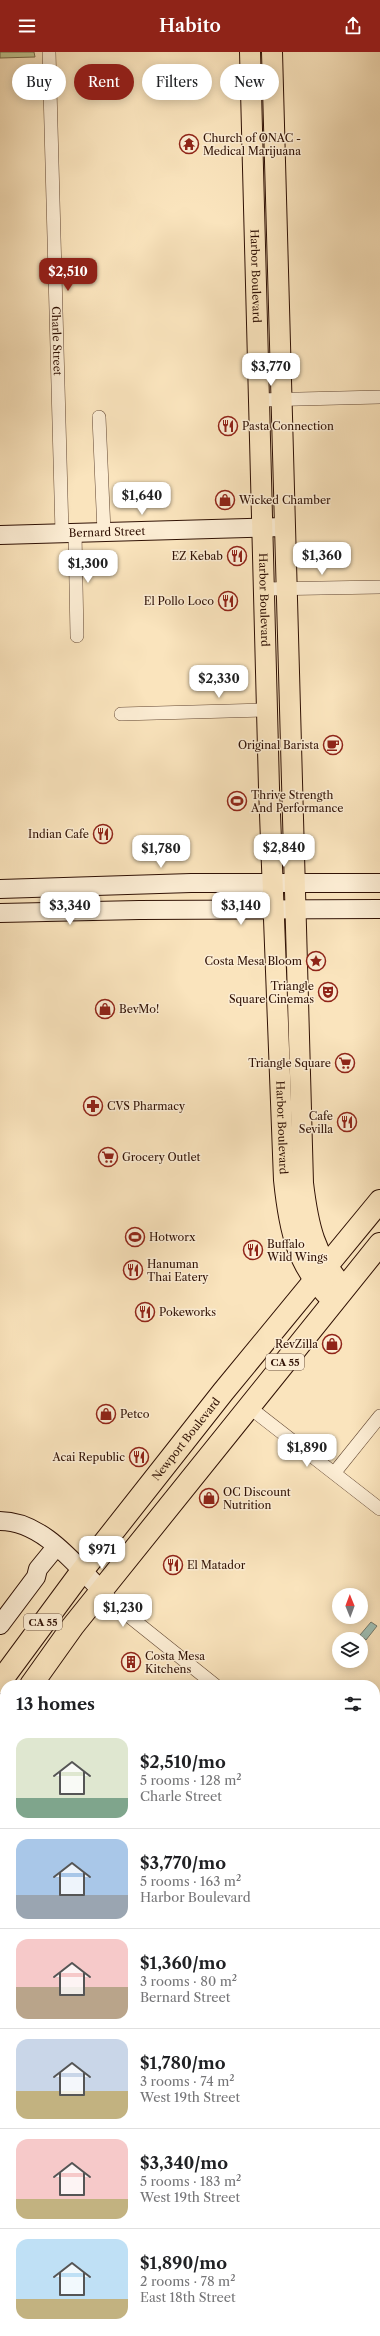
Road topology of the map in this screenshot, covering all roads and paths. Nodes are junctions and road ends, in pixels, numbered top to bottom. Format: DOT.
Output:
graph roads {
  1 [pos="49,52"];
  2 [pos="250,52"];
  3 [pos="272,52"];
  4 [pos="380,397"];
  5 [pos="282,399"];
  6 [pos="260,400"];
  7 [pos="100,418"];
  8 [pos="263,528"];
  9 [pos="285,528"];
  10 [pos="104,532"];
  11 [pos="68,533"];
  12 [pos="0,535"];
  13 [pos="380,587"];
  14 [pos="264,589"];
  15 [pos="287,589"];
  16 [pos="77,636"];
  17 [pos="267,710"];
  18 [pos="121,714"];
  19 [pos="272,882"];
  20 [pos="295,883"];
  21 [pos="380,883"];
  22 [pos="0,889"];
  23 [pos="380,910"];
  24 [pos="273,911"];
  25 [pos="295,911"];
  26 [pos="0,913"];
  27 [pos="380,1201"];
  28 [pos="380,1244"];
  29 [pos="319,1274"];
  30 [pos="339,1295"];
  31 [pos="249,1407"];
  32 [pos="380,1416"];
  33 [pos="336,1472"];
  34 [pos="380,1508"];
  35 [pos="0,1521"];
  36 [pos="56,1547"];
  37 [pos="82,1571"];
  38 [pos="101,1590"];
  39 [pos="0,1625"];
  40 [pos="1,1680"];
  41 [pos="35,1680"];
  42 [pos="209,1680"];
  1 -- 11 [label="street, Charle Street"];
  2 -- 6 [label="main road, Harbor Boulevard"];
  3 -- 5 [label="main road, Harbor Boulevard"];
  4 -- 5 [label="street"];
  5 -- 6 [label="street"];
  5 -- 9 [label="main road, Harbor Boulevard"];
  6 -- 8 [label="main road, Harbor Boulevard"];
  7 -- 10 [label="street"];
  8 -- 9 [label="main road, Bernard Street"];
  8 -- 10 [label="main road, Bernard Street"];
  8 -- 14 [label="main road, Harbor Boulevard"];
  9 -- 15 [label="main road, Harbor Boulevard"];
  10 -- 11 [label="main road, Bernard Street"];
  11 -- 12 [label="main road, Bernard Street"];
  11 -- 16 [label="street, Charle Street"];
  13 -- 15 [label="street"];
  14 -- 15 [label="street"];
  14 -- 17 [label="main road, Harbor Boulevard"];
  15 -- 20 [label="main road, Harbor Boulevard"];
  17 -- 18 [label="street"];
  17 -- 19 [label="main road, Harbor Boulevard"];
  19 -- 20 [label="main road"];
  19 -- 22 [label="main road"];
  19 -- 24 [label="main road, Harbor Boulevard"];
  20 -- 21 [label="main road"];
  20 -- 25 [label="main road, Harbor Boulevard"];
  23 -- 25 [label="main road"];
  24 -- 25 [label="main road"];
  24 -- 26 [label="main road"];
  24 -- 29 [label="main road, Harbor Boulevard"];
  25 -- 29 [label="main road, Harbor Boulevard"];
  27 -- 29 [label="highway, Newport Boulevard / CA 55"];
  28 -- 30 [label="highway, CA 55"];
  29 -- 30 [label="main road, Harbor Boulevard"];
  29 -- 37 [label="highway, Newport Boulevard / CA 55"];
  30 -- 31 [label="highway, CA 55"];
  31 -- 33 [label="street"];
  31 -- 38 [label="highway, CA 55"];
  32 -- 33 [label="street"];
  33 -- 34 [label="street"];
  35 -- 36 [label="main road"];
  36 -- 37 [label="main road"];
  36 -- 39 [label="main road"];
  37 -- 38 [label="main road"];
  37 -- 40 [label="highway, Newport Boulevard / CA 55"];
  38 -- 41 [label="highway, CA 55"];
  38 -- 42 [label="street"];
}
